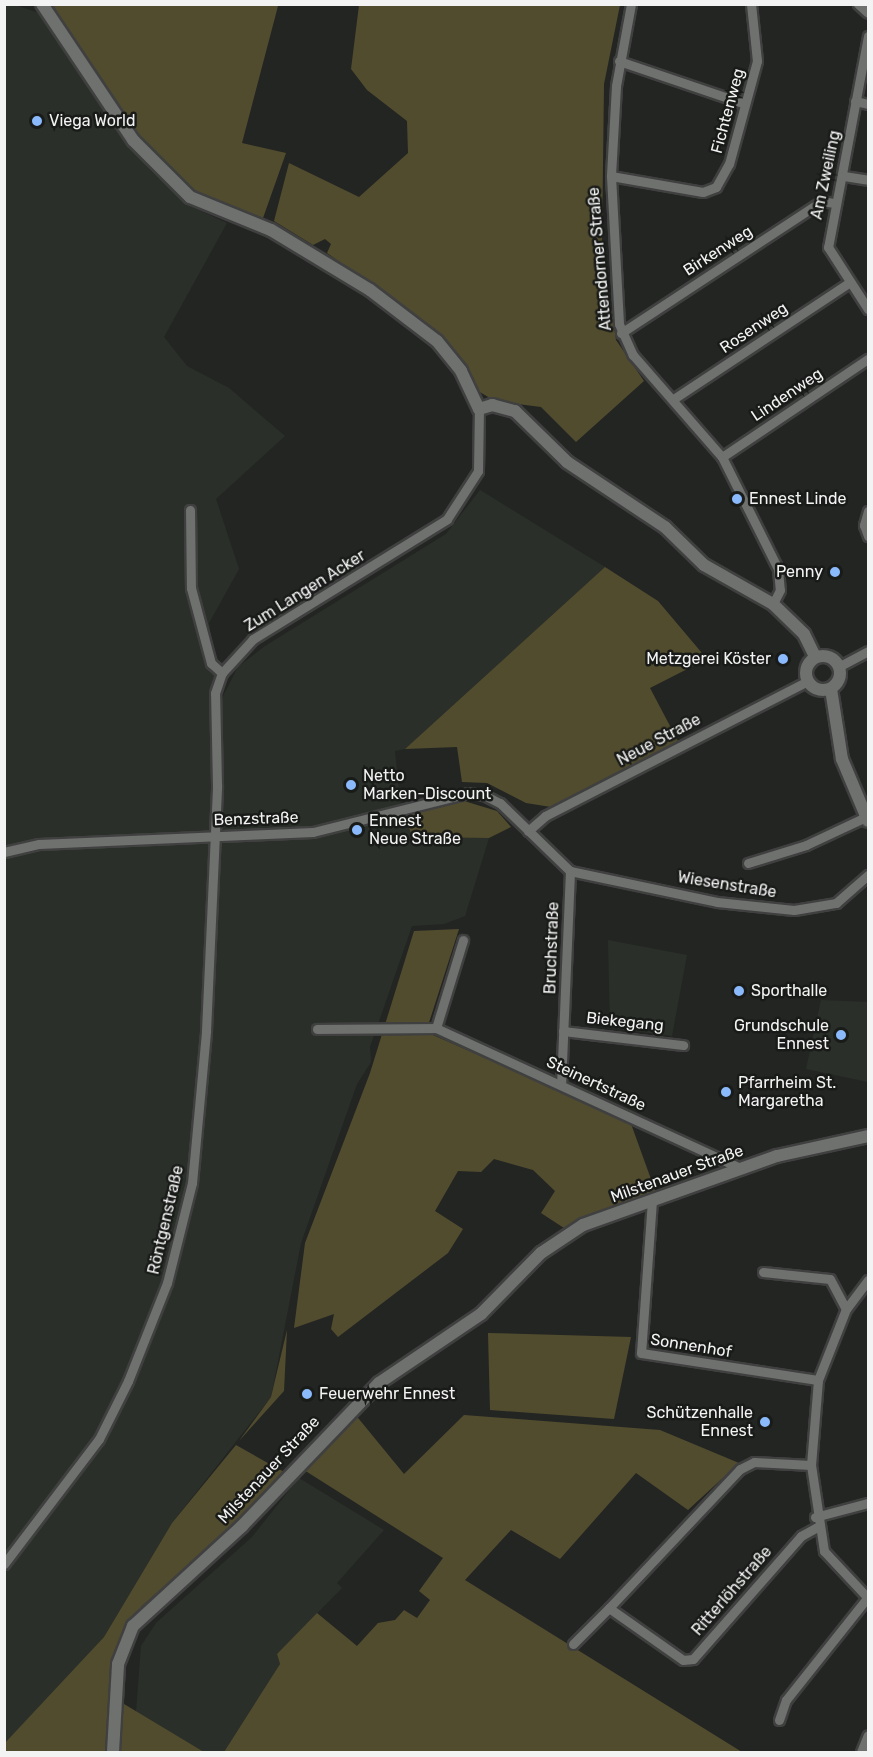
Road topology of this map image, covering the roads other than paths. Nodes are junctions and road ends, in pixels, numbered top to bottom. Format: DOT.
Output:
graph roads {
  1 [pos="42,4"];
  2 [pos="630,4"];
  3 [pos="751,4"];
  4 [pos="858,4"];
  5 [pos="868,13"];
  6 [pos="868,36"];
  7 [pos="619,61"];
  8 [pos="855,101"];
  9 [pos="745,104"];
  10 [pos="868,104"];
  11 [pos="610,176"];
  12 [pos="844,176"];
  13 [pos="868,180"];
  14 [pos="833,203"];
  15 [pos="850,282"];
  16 [pos="868,309"];
  17 [pos="621,333"];
  18 [pos="868,359"];
  19 [pos="675,398"];
  20 [pos="479,409"];
  21 [pos="722,457"];
  22 [pos="190,510"];
  23 [pos="868,511"];
  24 [pos="868,536"];
  25 [pos="773,604"];
  26 [pos="868,651"];
  27 [pos="815,657"];
  28 [pos="840,666"];
  29 [pos="222,673"];
  30 [pos="808,681"];
  31 [pos="831,689"];
  32 [pos="868,818"];
  33 [pos="528,831"];
  34 [pos="215,836"];
  35 [pos="4,852"];
  36 [pos="748,863"];
  37 [pos="570,872"];
  38 [pos="868,875"];
  39 [pos="463,940"];
  40 [pos="436,1028"];
  41 [pos="316,1029"];
  42 [pos="563,1031"];
  43 [pos="683,1045"];
  44 [pos="561,1084"];
  45 [pos="868,1136"];
  46 [pos="742,1169"];
  47 [pos="652,1200"];
  48 [pos="763,1272"];
  49 [pos="868,1280"];
  50 [pos="846,1309"];
  51 [pos="818,1380"];
  52 [pos="811,1465"];
  53 [pos="868,1503"];
  54 [pos="815,1517"];
  55 [pos="817,1527"];
  56 [pos="8,1553"];
  57 [pos="4,1564"];
  58 [pos="868,1598"];
  59 [pos="609,1608"];
  60 [pos="573,1644"];
  61 [pos="779,1720"];
  62 [pos="868,1735"];
  63 [pos="113,1752"];
  64 [pos="861,1752"];
  1 -- 20 [label="street"];
  2 -- 7 [label="street, Attendorner Straße"];
  3 -- 9 [label="street, Fichtenweg"];
  4 -- 5 [label="street"];
  6 -- 8 [label="street, Am Zweiling"];
  7 -- 9 [label="street"];
  7 -- 11 [label="street, Attendorner Straße"];
  8 -- 10 [label="street"];
  8 -- 12 [label="street, Am Zweiling"];
  9 -- 11 [label="street, Fichtenweg"];
  11 -- 17 [label="street, Attendorner Straße"];
  12 -- 13 [label="street"];
  12 -- 14 [label="street, Am Zweiling"];
  14 -- 15 [label="street, Am Zweiling"];
  14 -- 17 [label="street, Birkenweg"];
  15 -- 16 [label="street, Am Zweiling"];
  15 -- 19 [label="street, Rosenweg"];
  17 -- 19 [label="street, Attendorner Straße"];
  18 -- 21 [label="street, Lindenweg"];
  19 -- 21 [label="street, Attendorner Straße"];
  20 -- 25 [label="street"];
  20 -- 29 [label="street, Zum Langen Acker"];
  21 -- 25 [label="street, Attendorner Straße"];
  22 -- 29 [label="street"];
  23 -- 24 [label="street"];
  25 -- 27 [label="street"];
  26 -- 28 [label="street"];
  27 -- 28 [label="street"];
  27 -- 30 [label="street"];
  28 -- 31 [label="street"];
  29 -- 34 [label="street, Zum Langen Acker"];
  30 -- 31 [label="street"];
  30 -- 33 [label="street, Neue Straße"];
  31 -- 32 [label="street"];
  32 -- 36 [label="street"];
  33 -- 34 [label="street, Benzstraße"];
  33 -- 37 [label="street"];
  34 -- 35 [label="street, Benzstraße"];
  34 -- 56 [label="street, Röntgenstraße"];
  37 -- 38 [label="street, Wiesenstraße"];
  37 -- 42 [label="street, Bruchstraße"];
  39 -- 40 [label="street"];
  40 -- 41 [label="street, Steinertstraße"];
  40 -- 44 [label="street, Steinertstraße"];
  42 -- 43 [label="street, Biekegang"];
  42 -- 44 [label="street, Bruchstraße"];
  44 -- 46 [label="street, Steinertstraße"];
  45 -- 46 [label="street, Milstenauer Straße"];
  46 -- 47 [label="street, Milstenauer Straße"];
  47 -- 51 [label="street, Sonnenhof"];
  47 -- 63 [label="street, Milstenauer Straße"];
  48 -- 50 [label="street"];
  49 -- 50 [label="street"];
  50 -- 51 [label="street"];
  51 -- 52 [label="street"];
  52 -- 54 [label="street"];
  52 -- 59 [label="street"];
  53 -- 54 [label="street"];
  54 -- 55 [label="street"];
  55 -- 58 [label="street"];
  55 -- 59 [label="street, Ritterlöhstraße"];
  56 -- 57 [label="street, Röntgenstraße"];
  58 -- 61 [label="street"];
  59 -- 60 [label="street"];
  62 -- 64 [label="street"];
}
